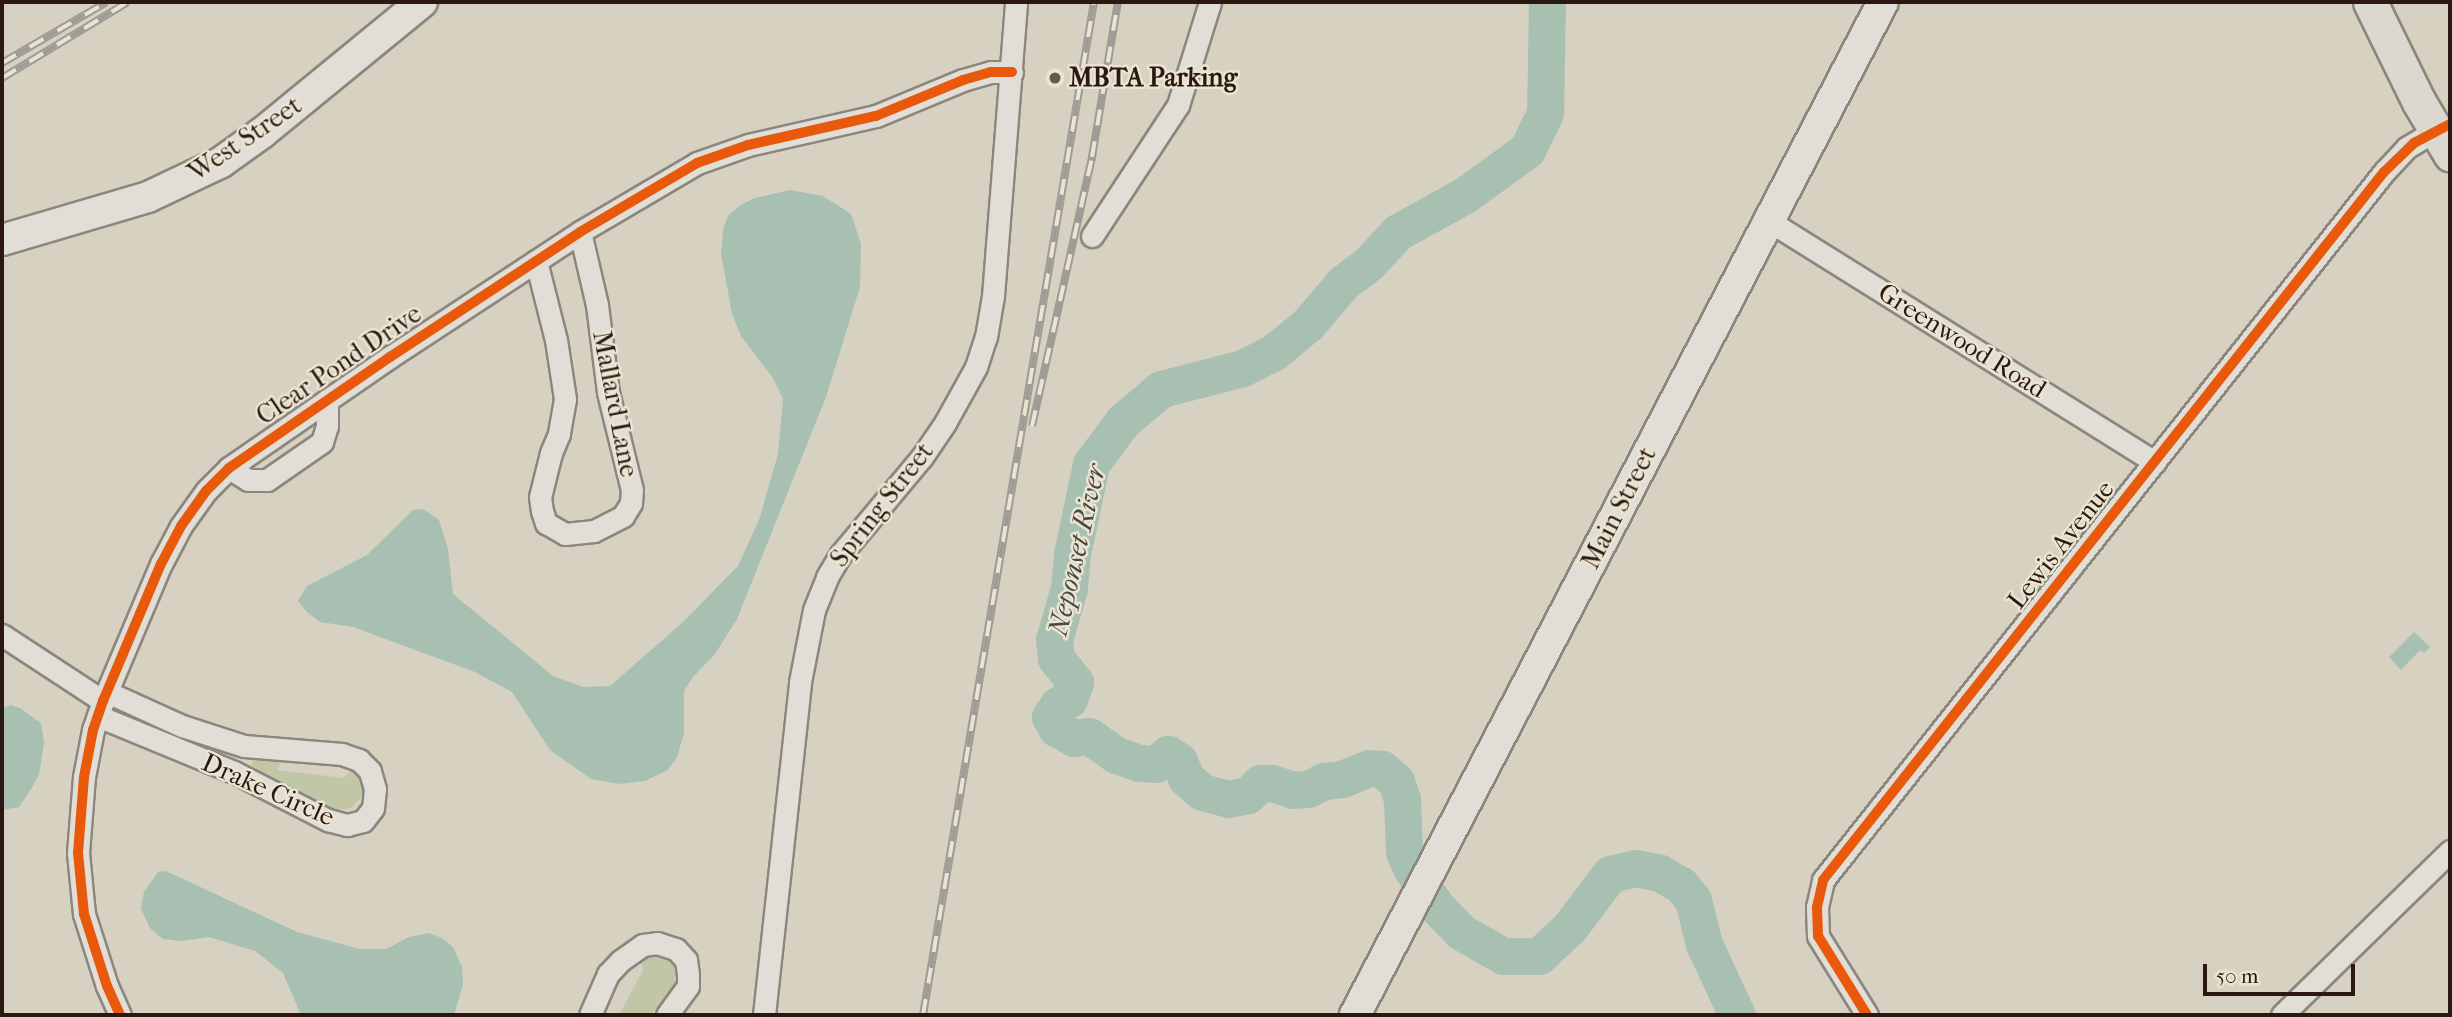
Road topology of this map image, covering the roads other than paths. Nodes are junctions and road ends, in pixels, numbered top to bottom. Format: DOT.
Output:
graph roads {
  1 [pos="422,2"];
  2 [pos="1016,2"];
  3 [pos="1210,2"];
  4 [pos="1883,2"];
  5 [pos="2370,2"];
  6 [pos="1012,72"];
  7 [pos="2445,136"];
  8 [pos="1769,220"];
  9 [pos="580,232"];
  10 [pos="1092,236"];
  11 [pos="2,240"];
  12 [pos="536,261"];
  13 [pos="327,400"];
  14 [pos="2155,462"];
  15 [pos="229,468"];
  16 [pos="2,635"];
  17 [pos="103,703"];
  18 [pos="244,747"];
  19 [pos="234,772"];
  20 [pos="2450,850"];
  21 [pos="120,1015"];
  22 [pos="590,1015"];
  23 [pos="667,1015"];
  24 [pos="764,1015"];
  25 [pos="1355,1015"];
  26 [pos="1867,1015"];
  27 [pos="2282,1015"];
  1 -- 11 [label="main road, West Street"];
  2 -- 6 [label="street, Spring Street"];
  3 -- 10 [label="street"];
  4 -- 8 [label="main road, Main Street"];
  5 -- 7 [label="main road"];
  6 -- 9 [label="street, Clear Pond Drive"];
  6 -- 24 [label="street, Spring Street"];
  7 -- 14 [label="street, Lewis Avenue"];
  8 -- 14 [label="street, Greenwood Road"];
  8 -- 25 [label="main road, Main Street"];
  9 -- 12 [label="street, Clear Pond Drive"];
  9 -- 12 [label="street, Mallard Lane"];
  12 -- 13 [label="street, Clear Pond Drive"];
  13 -- 15 [label="street, Clear Pond Drive"];
  13 -- 15 [label="street"];
  14 -- 26 [label="street, Lewis Avenue"];
  15 -- 17 [label="street, Clear Pond Drive"];
  16 -- 17 [label="street"];
  17 -- 18 [label="street, Drake Circle"];
  17 -- 19 [label="street, Drake Circle"];
  17 -- 21 [label="street, Clear Pond Drive"];
  18 -- 19 [label="street"];
  18 -- 19 [label="street, Drake Circle"];
  20 -- 27 [label="street"];
  22 -- 23 [label="street"];
}
